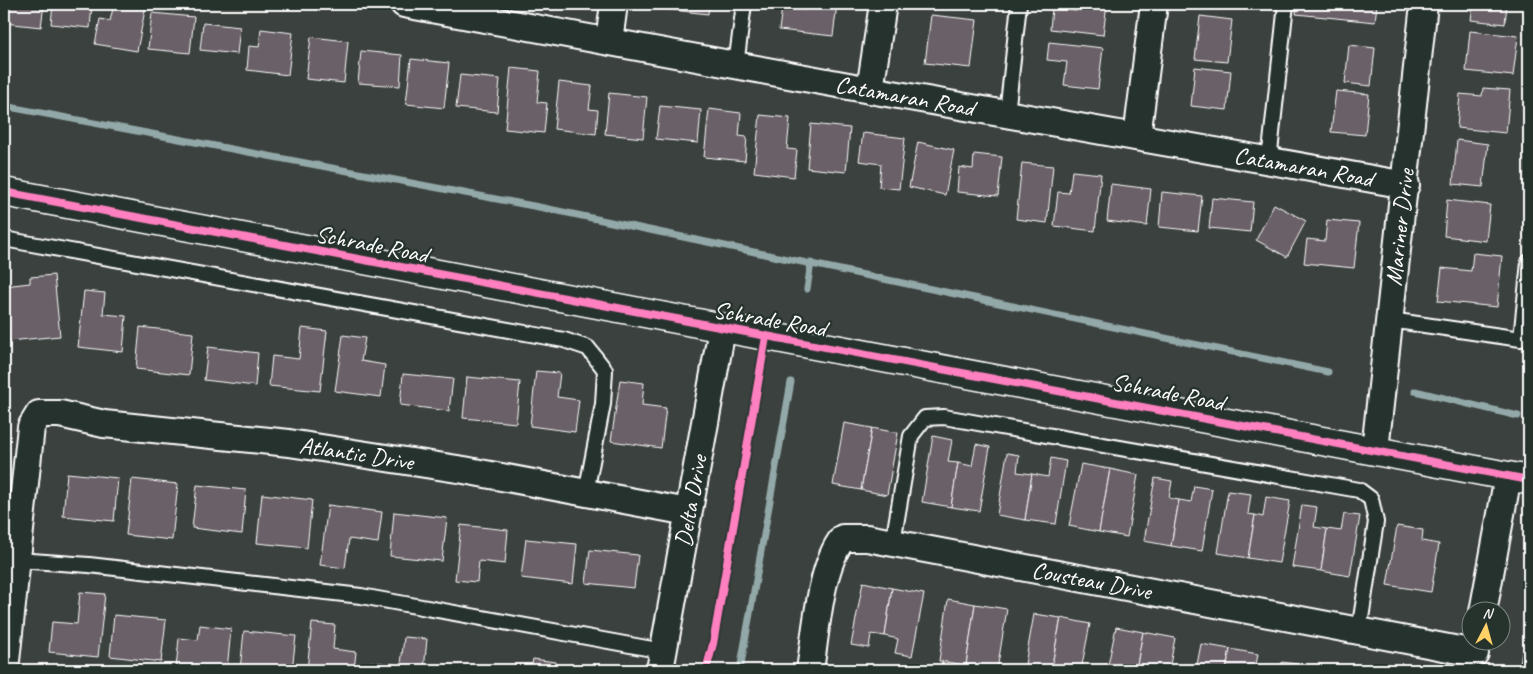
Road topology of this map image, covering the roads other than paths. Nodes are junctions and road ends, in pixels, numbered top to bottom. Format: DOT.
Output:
graph roads {
  1 [pos="404,4"];
  2 [pos="614,4"];
  3 [pos="744,4"];
  4 [pos="883,4"];
  5 [pos="1019,4"];
  6 [pos="1154,4"];
  7 [pos="1286,4"];
  8 [pos="1424,4"];
  9 [pos="478,10"];
  10 [pos="610,41"];
  11 [pos="736,65"];
  12 [pos="870,90"];
  13 [pos="1007,114"];
  14 [pos="1137,137"];
  15 [pos="1269,161"];
  16 [pos="1406,185"];
  17 [pos="4,192"];
  18 [pos="4,239"];
  19 [pos="1529,262"];
  20 [pos="1390,320"];
  21 [pos="722,329"];
  22 [pos="1374,450"];
  23 [pos="1519,478"];
  24 [pos="586,493"];
  25 [pos="688,512"];
  26 [pos="893,542"];
  27 [pos="17,560"];
  28 [pos="1486,602"];
  29 [pos="1359,631"];
  30 [pos="1475,655"];
  31 [pos="662,661"];
  32 [pos="5,670"];
  33 [pos="811,670"];
  1 -- 9 [label="street, Catamaran Road"];
  2 -- 10 [label="street"];
  3 -- 11 [label="lane"];
  4 -- 12 [label="street"];
  5 -- 13 [label="lane"];
  6 -- 14 [label="street"];
  7 -- 15 [label="lane"];
  8 -- 16 [label="street, Mariner Drive"];
  9 -- 10 [label="street, Catamaran Road"];
  10 -- 11 [label="street, Catamaran Road"];
  11 -- 12 [label="street, Catamaran Road"];
  12 -- 13 [label="street, Catamaran Road"];
  13 -- 14 [label="street, Catamaran Road"];
  14 -- 15 [label="street, Catamaran Road"];
  15 -- 16 [label="street, Catamaran Road"];
  16 -- 20 [label="street, Mariner Drive"];
  17 -- 21 [label="street, Schrade Road"];
  18 -- 24 [label="lane"];
  19 -- 20 [label="lane"];
  20 -- 22 [label="street, Mariner Drive"];
  21 -- 22 [label="street, Schrade Road"];
  21 -- 25 [label="street, Delta Drive"];
  22 -- 23 [label="street, Schrade Road"];
  23 -- 28 [label="street"];
  24 -- 25 [label="street, Atlantic Drive"];
  24 -- 27 [label="street, Atlantic Drive"];
  25 -- 31 [label="street, Delta Drive"];
  26 -- 29 [label="street, Cousteau Drive"];
  26 -- 29 [label="lane"];
  26 -- 33 [label="street, Cousteau Drive"];
  27 -- 31 [label="lane"];
  27 -- 32 [label="street"];
  29 -- 30 [label="street, Cousteau Drive"];
}
